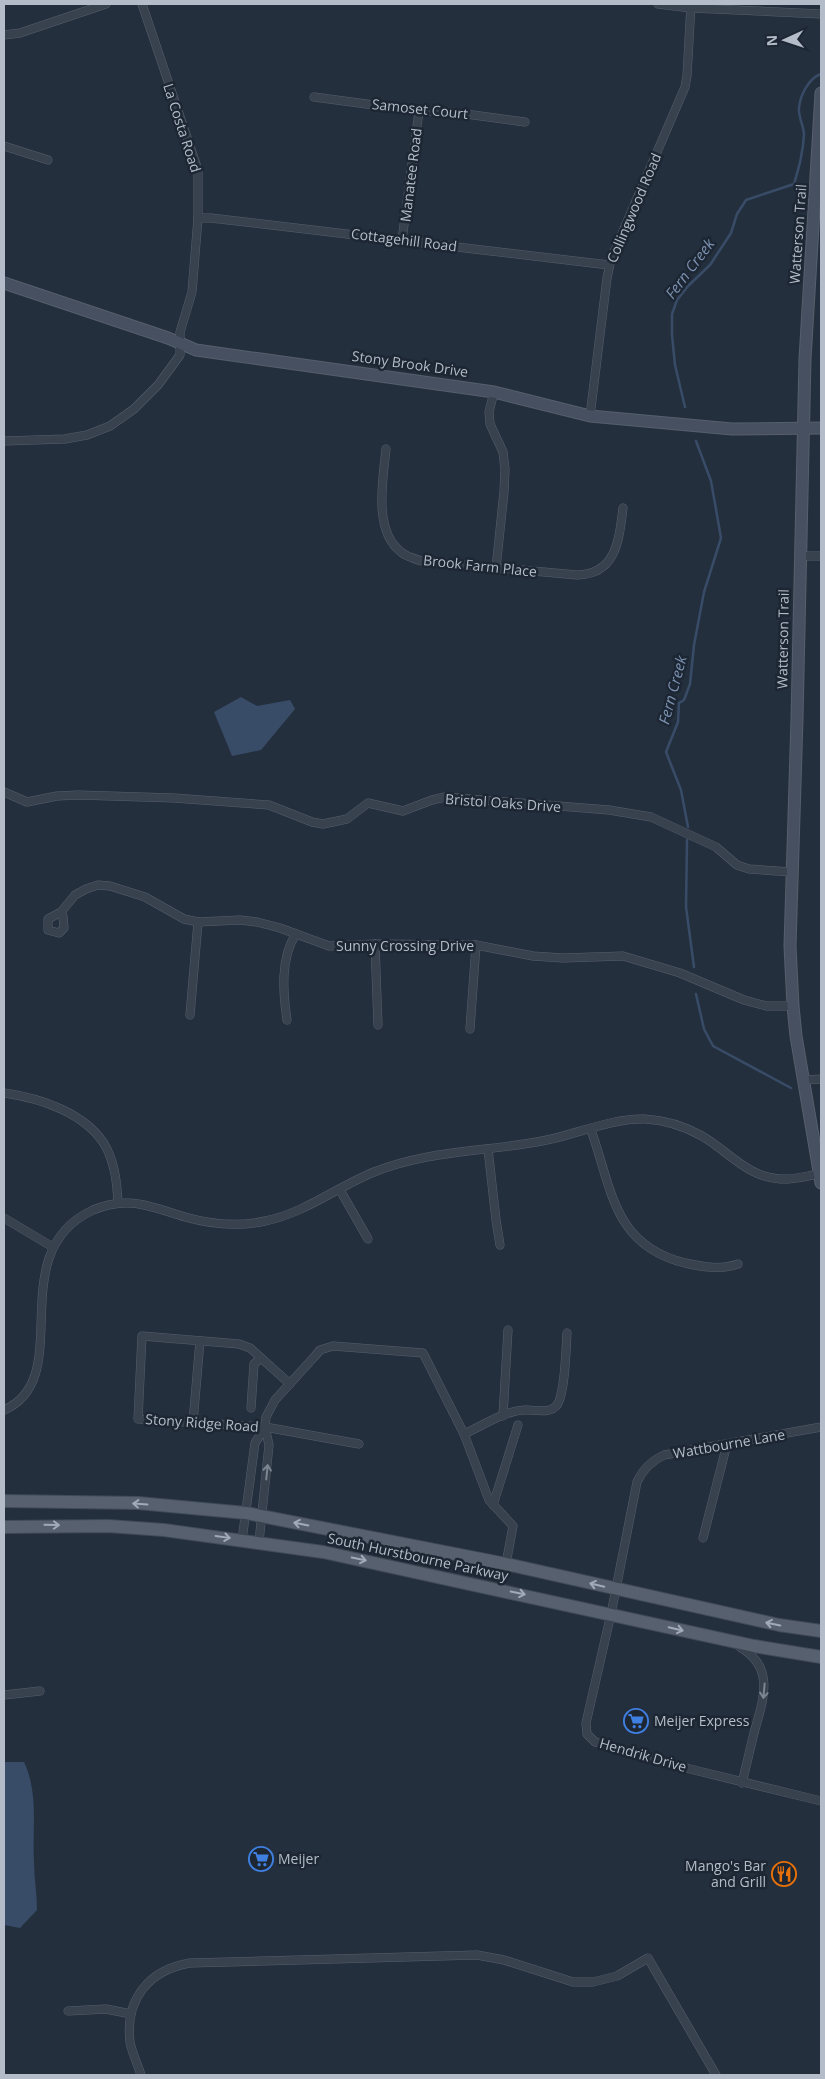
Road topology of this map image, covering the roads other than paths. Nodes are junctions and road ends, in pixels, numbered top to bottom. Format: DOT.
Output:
graph roads {
  1 [pos="106,4"];
  2 [pos="142,4"];
  3 [pos="658,4"];
  4 [pos="691,6"];
  5 [pos="821,14"];
  6 [pos="4,35"];
  7 [pos="821,93"];
  8 [pos="314,97"];
  9 [pos="419,111"];
  10 [pos="526,122"];
  11 [pos="4,146"];
  12 [pos="48,160"];
  13 [pos="198,218"];
  14 [pos="402,240"];
  15 [pos="609,264"];
  16 [pos="4,283"];
  17 [pos="180,344"];
  18 [pos="494,392"];
  19 [pos="590,416"];
  20 [pos="802,427"];
  21 [pos="821,428"];
  22 [pos="4,441"];
  23 [pos="386,449"];
  24 [pos="623,508"];
  25 [pos="800,556"];
  26 [pos="821,556"];
  27 [pos="496,568"];
  28 [pos="4,792"];
  29 [pos="792,872"];
  30 [pos="61,912"];
  31 [pos="198,922"];
  32 [pos="296,934"];
  33 [pos="375,944"];
  34 [pos="476,946"];
  35 [pos="792,1006"];
  36 [pos="190,1015"];
  37 [pos="286,1020"];
  38 [pos="378,1024"];
  39 [pos="470,1029"];
  40 [pos="821,1079"];
  41 [pos="804,1080"];
  42 [pos="4,1093"];
  43 [pos="591,1130"];
  44 [pos="488,1149"];
  45 [pos="820,1179"];
  46 [pos="340,1190"];
  47 [pos="118,1203"];
  48 [pos="4,1218"];
  49 [pos="368,1239"];
  50 [pos="500,1245"];
  51 [pos="51,1246"];
  52 [pos="738,1264"];
  53 [pos="508,1330"];
  54 [pos="567,1333"];
  55 [pos="200,1341"];
  56 [pos="261,1358"];
  57 [pos="290,1384"];
  58 [pos="251,1408"];
  59 [pos="4,1410"];
  60 [pos="503,1416"];
  61 [pos="193,1422"];
  62 [pos="518,1425"];
  63 [pos="265,1427"];
  64 [pos="821,1427"];
  65 [pos="464,1434"];
  66 [pos="359,1444"];
  67 [pos="727,1444"];
  68 [pos="4,1501"];
  69 [pos="493,1505"];
  70 [pos="246,1513"];
  71 [pos="262,1517"];
  72 [pos="4,1526"];
  73 [pos="703,1538"];
  74 [pos="242,1540"];
  75 [pos="259,1542"];
  76 [pos="506,1564"];
  77 [pos="616,1589"];
  78 [pos="611,1614"];
  79 [pos="821,1632"];
  80 [pos="730,1640"];
  81 [pos="821,1657"];
  82 [pos="40,1691"];
  83 [pos="4,1695"];
  84 [pos="742,1783"];
  85 [pos="821,1801"];
  86 [pos="68,2011"];
  87 [pos="131,2014"];
  88 [pos="141,2075"];
  89 [pos="716,2075"];
  1 -- 6 [label="street"];
  2 -- 13 [label="street, La Costa Road"];
  3 -- 4 [label="street"];
  4 -- 5 [label="street"];
  4 -- 15 [label="street, Collingwood Road"];
  7 -- 20 [label="main road, Watterson Trail"];
  8 -- 9 [label="street, Samoset Court"];
  9 -- 10 [label="street, Samoset Court"];
  9 -- 14 [label="street, Manatee Road"];
  11 -- 12 [label="street"];
  13 -- 14 [label="street, Cottagehill Road"];
  13 -- 17 [label="street, La Costa Road"];
  14 -- 15 [label="street, Cottagehill Road"];
  15 -- 19 [label="street, Collingwood Road"];
  16 -- 17 [label="main road, Stony Brook Drive"];
  17 -- 18 [label="main road, Stony Brook Drive"];
  17 -- 22 [label="street, La Costa Road"];
  18 -- 19 [label="main road, Stony Brook Drive"];
  18 -- 27 [label="street"];
  19 -- 20 [label="main road, Stony Brook Drive"];
  20 -- 21 [label="main road, Stony Brook Drive"];
  20 -- 25 [label="main road, Watterson Trail"];
  23 -- 27 [label="street, Brook Farm Place"];
  24 -- 27 [label="street, Brook Farm Place"];
  25 -- 26 [label="street"];
  25 -- 29 [label="main road, Watterson Trail"];
  28 -- 29 [label="street, Bristol Oaks Drive"];
  29 -- 35 [label="main road, Watterson Trail"];
  30 -- 31 [label="street, Sunny Crossing Drive"];
  31 -- 32 [label="street, Sunny Crossing Drive"];
  31 -- 36 [label="street"];
  32 -- 33 [label="street, Sunny Crossing Drive"];
  32 -- 37 [label="street"];
  33 -- 34 [label="street, Sunny Crossing Drive"];
  33 -- 38 [label="street"];
  34 -- 35 [label="street, Sunny Crossing Drive"];
  34 -- 39 [label="street"];
  35 -- 41 [label="main road, Watterson Trail"];
  40 -- 41 [label="street"];
  41 -- 45 [label="main road, Watterson Trail"];
  42 -- 47 [label="street"];
  43 -- 44 [label="street"];
  43 -- 45 [label="street"];
  43 -- 52 [label="street"];
  44 -- 46 [label="street"];
  44 -- 50 [label="street"];
  46 -- 47 [label="street"];
  46 -- 49 [label="street"];
  47 -- 51 [label="street"];
  48 -- 51 [label="street"];
  51 -- 59 [label="street"];
  53 -- 60 [label="street"];
  54 -- 60 [label="street"];
  55 -- 56 [label="street, Stony Ridge Road"];
  55 -- 61 [label="street"];
  55 -- 61 [label="street, Stony Ridge Road"];
  56 -- 57 [label="street, Stony Ridge Road"];
  56 -- 58 [label="street"];
  57 -- 63 [label="street"];
  57 -- 65 [label="street"];
  60 -- 65 [label="street"];
  61 -- 63 [label="street, Stony Ridge Road"];
  62 -- 69 [label="street"];
  63 -- 66 [label="street, Stony Ridge Road"];
  63 -- 70 [label="street"];
  71 -- 63 [label="street, one-way"];
  64 -- 67 [label="street, Wattbourne Lane"];
  65 -- 69 [label="street"];
  67 -- 73 [label="street"];
  67 -- 77 [label="street, Wattbourne Lane"];
  70 -- 68 [label="main road, South Hurstbourne Parkway, one-way"];
  69 -- 76 [label="street"];
  70 -- 71 [label="main road, South Hurstbourne Parkway"];
  70 -- 74 [label="street"];
  71 -- 75 [label="street"];
  76 -- 71 [label="main road, South Hurstbourne Parkway, one-way"];
  72 -- 74 [label="main road, South Hurstbourne Parkway, one-way"];
  74 -- 75 [label="main road, South Hurstbourne Parkway"];
  75 -- 78 [label="main road, South Hurstbourne Parkway, one-way"];
  77 -- 76 [label="main road, South Hurstbourne Parkway, one-way"];
  77 -- 78 [label="street, Wattbourne Lane"];
  79 -- 77 [label="main road, South Hurstbourne Parkway, one-way"];
  78 -- 80 [label="main road, South Hurstbourne Parkway, one-way"];
  78 -- 84 [label="street, Hendrik Drive"];
  80 -- 81 [label="main road, South Hurstbourne Parkway"];
  80 -- 84 [label="street, one-way"];
  82 -- 83 [label="street"];
  84 -- 85 [label="street, Hendrik Drive"];
  86 -- 87 [label="street"];
  87 -- 88 [label="street"];
  87 -- 89 [label="street"];
}
